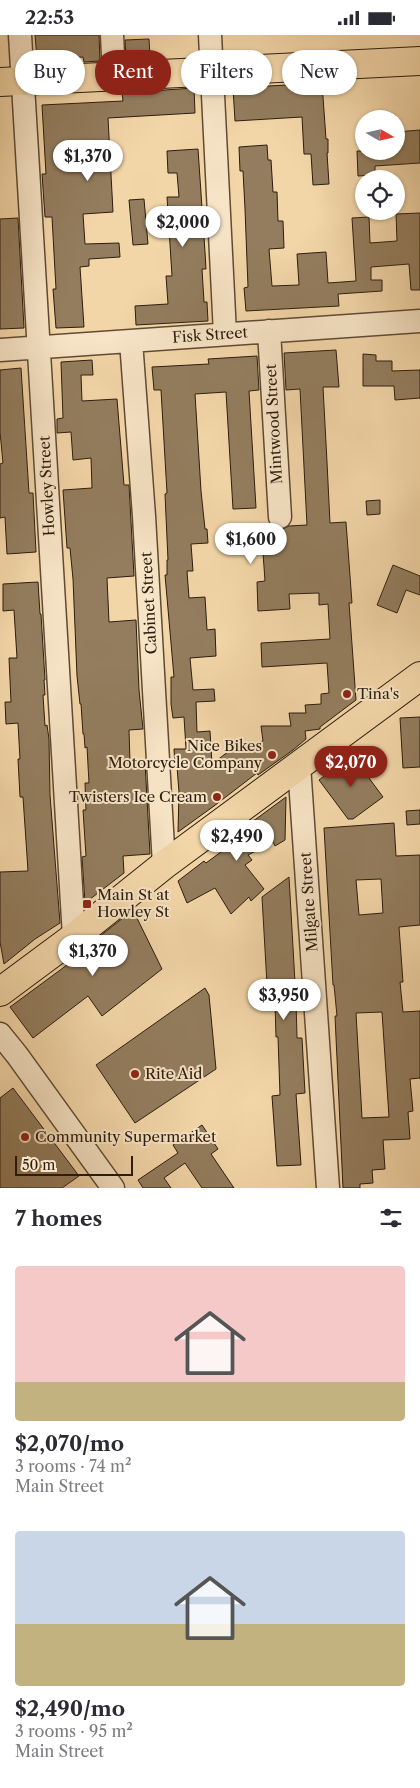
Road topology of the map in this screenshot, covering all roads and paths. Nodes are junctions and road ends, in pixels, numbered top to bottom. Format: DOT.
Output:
graph roads {
  1 [pos="20,35"];
  2 [pos="112,35"];
  3 [pos="210,35"];
  4 [pos="113,50"];
  5 [pos="211,50"];
  6 [pos="420,61"];
  7 [pos="272,68"];
  8 [pos="95,78"];
  9 [pos="12,82"];
  10 [pos="214,95"];
  11 [pos="420,321"];
  12 [pos="269,331"];
  13 [pos="225,334"];
  14 [pos="131,341"];
  15 [pos="39,347"];
  16 [pos="0,350"];
  17 [pos="280,517"];
  18 [pos="420,676"];
  19 [pos="300,765"];
  20 [pos="164,865"];
  21 [pos="74,937"];
  22 [pos="0,992"];
  23 [pos="0,1034"];
  24 [pos="110,1187"];
  25 [pos="328,1188"];
  1 -- 9 [label="street, Howley Street"];
  2 -- 4 [label="street"];
  3 -- 5 [label="street"];
  6 -- 7 [label="main road"];
  8 -- 9 [label="main road"];
  9 -- 15 [label="street, Howley Street"];
  10 -- 13 [label="street"];
  11 -- 12 [label="street, Fisk Street"];
  12 -- 13 [label="street, Fisk Street"];
  12 -- 17 [label="street, Mintwood Street"];
  13 -- 14 [label="street, Fisk Street"];
  14 -- 15 [label="street, Fisk Street"];
  14 -- 20 [label="street, Cabinet Street"];
  15 -- 16 [label="street, Fisk Street"];
  15 -- 21 [label="street, Howley Street"];
  18 -- 19 [label="main road"];
  19 -- 20 [label="main road"];
  19 -- 25 [label="street, Milgate Street"];
  20 -- 21 [label="main road"];
  21 -- 22 [label="main road"];
  23 -- 24 [label="street"];
}
